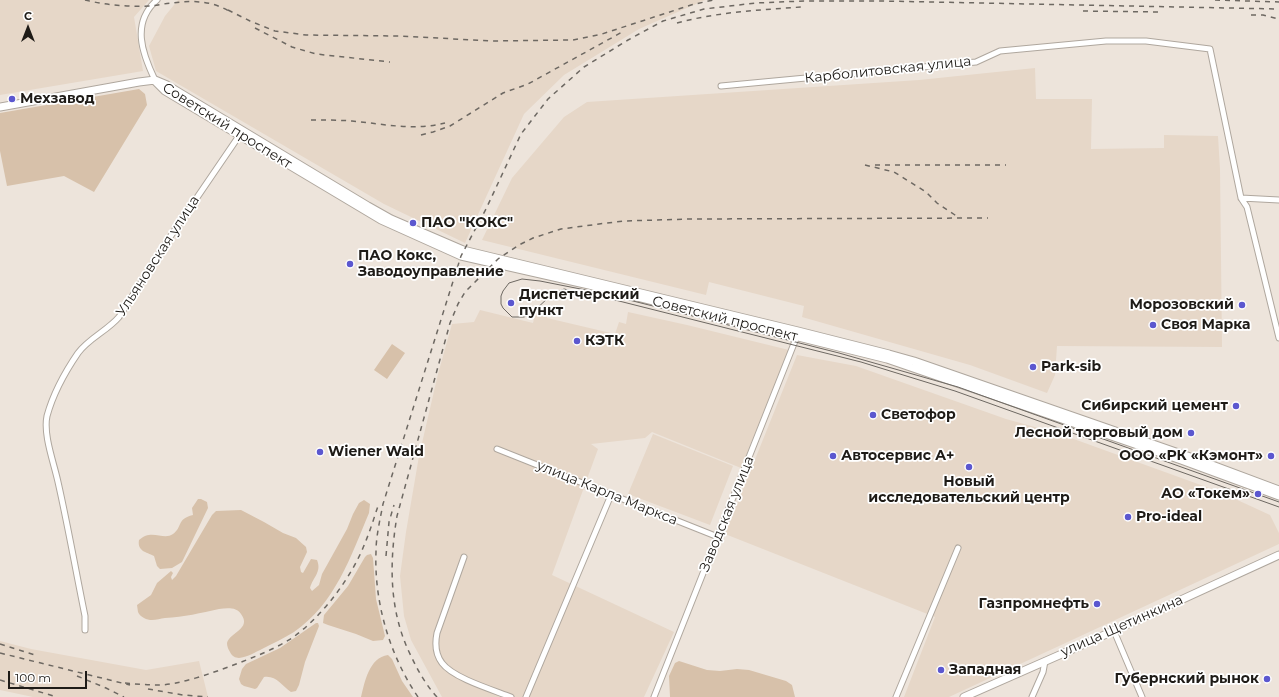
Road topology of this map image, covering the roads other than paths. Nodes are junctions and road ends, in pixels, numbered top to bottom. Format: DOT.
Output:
graph roads {
  1 [pos="157,0"];
  2 [pos="155,80"];
  3 [pos="721,86"];
  4 [pos="0,107"];
  5 [pos="241,133"];
  6 [pos="1241,198"];
  7 [pos="1279,200"];
  8 [pos="798,333"];
  9 [pos="1279,338"];
  10 [pos="497,449"];
  11 [pos="1279,490"];
  12 [pos="610,495"];
  13 [pos="1279,496"];
  14 [pos="718,537"];
  15 [pos="958,548"];
  16 [pos="1279,555"];
  17 [pos="464,558"];
  18 [pos="85,630"];
  19 [pos="1114,631"];
  20 [pos="1044,661"];
  21 [pos="511,697"];
  22 [pos="526,697"];
  23 [pos="654,697"];
  24 [pos="896,697"];
  25 [pos="964,697"];
  26 [pos="1032,697"];
  27 [pos="1142,697"];
  1 -- 2 [label="street"];
  2 -- 4 [label="main road"];
  2 -- 5 [label="main road, Советский проспект"];
  3 -- 6 [label="street, Карболитовская улица"];
  5 -- 8 [label="main road, Советский проспект"];
  5 -- 18 [label="street, Ульяновская улица"];
  6 -- 7 [label="street"];
  6 -- 9 [label="street, Карболитовская улица"];
  8 -- 11 [label="main road, Советский проспект"];
  8 -- 13 [label="main road, Советский проспект"];
  8 -- 14 [label="street, Заводская улица"];
  10 -- 12 [label="street, улица Карла Маркса"];
  12 -- 14 [label="street, улица Карла Маркса"];
  12 -- 22 [label="street"];
  14 -- 23 [label="street, Заводская улица"];
  15 -- 24 [label="street"];
  16 -- 19 [label="main road, улица Щетинкина"];
  17 -- 21 [label="street"];
  19 -- 20 [label="main road, улица Щетинкина"];
  19 -- 27 [label="street"];
  20 -- 25 [label="main road, улица Щетинкина"];
  20 -- 26 [label="street"];
}
